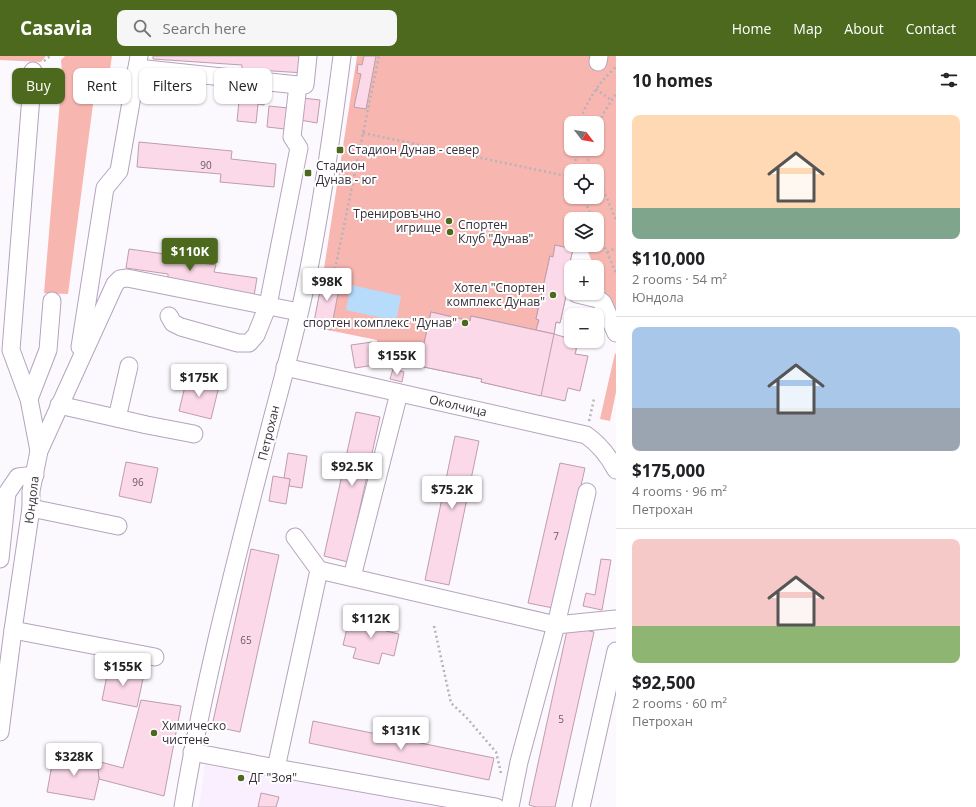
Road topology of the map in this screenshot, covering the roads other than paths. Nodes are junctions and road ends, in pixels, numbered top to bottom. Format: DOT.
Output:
graph roads {
  1 [pos="308,56"];
  2 [pos="342,56"];
  3 [pos="138,62"];
  4 [pos="298,85"];
  5 [pos="30,104"];
  6 [pos="599,300"];
  7 [pos="52,302"];
  8 [pos="268,305"];
  9 [pos="299,312"];
  10 [pos="169,316"];
  11 [pos="616,333"];
  12 [pos="129,366"];
  13 [pos="285,367"];
  14 [pos="76,368"];
  15 [pos="399,393"];
  16 [pos="29,399"];
  17 [pos="59,404"];
  18 [pos="117,418"];
  19 [pos="194,434"];
  20 [pos="39,451"];
  21 [pos="615,463"];
  22 [pos="35,475"];
  23 [pos="586,492"];
  24 [pos="31,508"];
  25 [pos="118,526"];
  26 [pos="295,537"];
  27 [pos="0,559"];
  28 [pos="319,570"];
  29 [pos="352,577"];
  30 [pos="616,619"];
  31 [pos="556,625"];
  32 [pos="13,630"];
  33 [pos="616,652"];
  34 [pos="155,657"];
  35 [pos="0,732"];
  36 [pos="192,752"];
  37 [pos="276,768"];
  38 [pos="183,807"];
  39 [pos="496,807"];
  40 [pos="510,807"];
  41 [pos="581,807"];
  1 -- 4 [label="street"];
  2 -- 9 [label="street, Петрохан"];
  3 -- 4 [label="street"];
  3 -- 14 [label="street"];
  4 -- 8 [label="street"];
  5 -- 16 [label="street"];
  6 -- 11 [label="street"];
  7 -- 16 [label="street"];
  8 -- 9 [label="street"];
  8 -- 10 [label="street"];
  8 -- 14 [label="street, Юндола"];
  9 -- 13 [label="street, Петрохан"];
  12 -- 18 [label="street"];
  13 -- 15 [label="street, Околчица"];
  13 -- 36 [label="street, Петрохан"];
  14 -- 17 [label="street, Юндола"];
  15 -- 21 [label="street, Околчица"];
  15 -- 29 [label="street"];
  16 -- 20 [label="street"];
  17 -- 18 [label="street"];
  17 -- 20 [label="street, Юндола"];
  18 -- 19 [label="street"];
  20 -- 22 [label="street, Юндола"];
  22 -- 24 [label="street, Юндола"];
  22 -- 27 [label="street"];
  23 -- 31 [label="street"];
  24 -- 25 [label="street"];
  24 -- 32 [label="street, Юндола"];
  26 -- 28 [label="street"];
  28 -- 29 [label="street"];
  28 -- 37 [label="street"];
  29 -- 31 [label="street"];
  30 -- 31 [label="street"];
  31 -- 40 [label="street"];
  32 -- 34 [label="street"];
  32 -- 35 [label="street, Юндола"];
  33 -- 41 [label="street"];
  36 -- 37 [label="street"];
  36 -- 38 [label="street, Петрохан"];
  37 -- 39 [label="street"];
}
